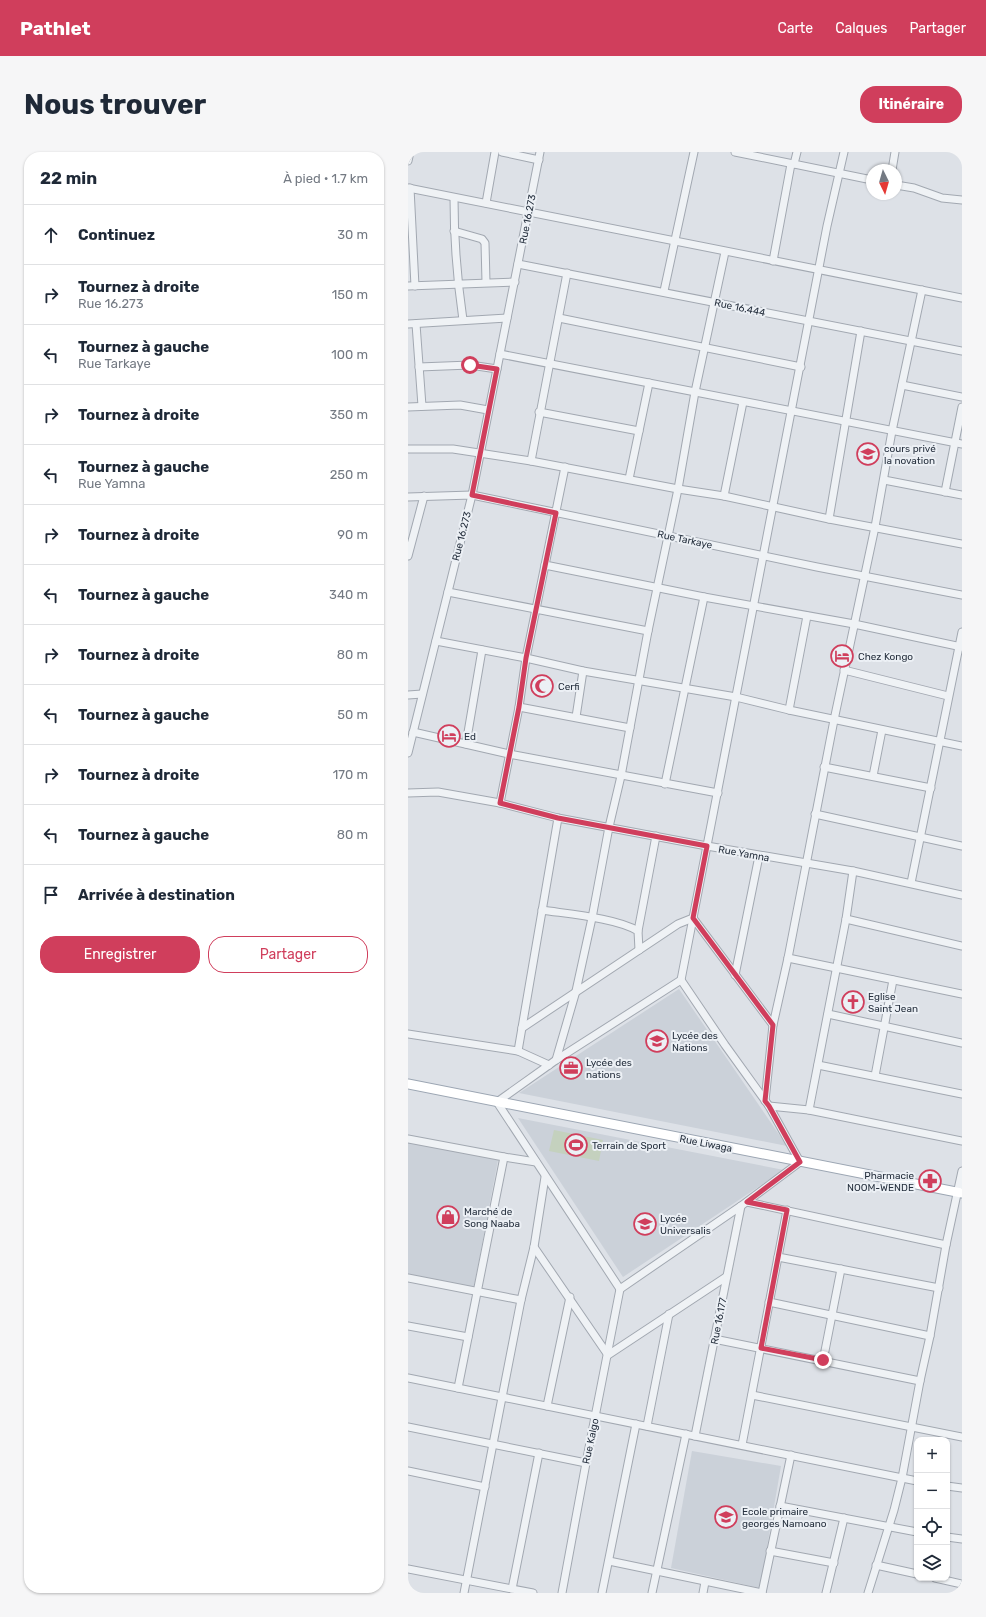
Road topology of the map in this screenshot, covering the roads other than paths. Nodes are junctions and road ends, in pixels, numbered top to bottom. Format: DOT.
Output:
graph roads {
  1 [pos="410,152"];
  2 [pos="495,152"];
  3 [pos="502,152"];
  4 [pos="694,152"];
  5 [pos="735,152"];
  6 [pos="797,152"];
  7 [pos="844,152"];
  8 [pos="895,152"];
  9 [pos="539,156"];
  10 [pos="408,161"];
  11 [pos="793,164"];
  12 [pos="893,164"];
  13 [pos="839,174"];
  14 [pos="866,179"];
  15 [pos="902,186"];
  16 [pos="409,188"];
  17 [pos="454,198"];
  18 [pos="962,200"];
  19 [pos="486,203"];
  20 [pos="528,212"];
  21 [pos="454,231"];
  22 [pos="410,242"];
  23 [pos="675,242"];
  24 [pos="725,252"];
  25 [pos="773,261"];
  26 [pos="518,264"];
  27 [pos="820,270"];
  28 [pos="567,273"];
  29 [pos="486,282"];
  30 [pos="515,282"];
  31 [pos="457,284"];
  32 [pos="411,286"];
  33 [pos="922,290"];
  34 [pos="664,291"];
  35 [pos="962,298"];
  36 [pos="714,301"];
  37 [pos="507,318"];
  38 [pos="559,318"];
  39 [pos="463,320"];
  40 [pos="810,322"];
  41 [pos="408,324"];
  42 [pos="416,324"];
  43 [pos="861,332"];
  44 [pos="912,341"];
  45 [pos="704,347"];
  46 [pos="962,351"];
  47 [pos="500,354"];
  48 [pos="549,362"];
  49 [pos="419,367"];
  50 [pos="801,367"];
  51 [pos="497,369"];
  52 [pos="649,383"];
  53 [pos="902,385"];
  54 [pos="695,392"];
  55 [pos="962,397"];
  56 [pos="743,402"];
  57 [pos="422,406"];
  58 [pos="408,407"];
  59 [pos="962,407"];
  60 [pos="488,410"];
  61 [pos="539,412"];
  62 [pos="792,412"];
  63 [pos="846,422"];
  64 [pos="639,431"];
  65 [pos="892,431"];
  66 [pos="958,443"];
  67 [pos="408,449"];
  68 [pos="480,452"];
  69 [pos="531,461"];
  70 [pos="565,467"];
  71 [pos="629,480"];
  72 [pos="884,480"];
  73 [pos="678,489"];
  74 [pos="945,492"];
  75 [pos="472,495"];
  76 [pos="962,495"];
  77 [pos="424,496"];
  78 [pos="724,496"];
  79 [pos="408,497"];
  80 [pos="773,506"];
  81 [pos="556,513"];
  82 [pos="829,519"];
  83 [pos="875,527"];
  84 [pos="668,536"];
  85 [pos="962,544"];
  86 [pos="408,556"];
  87 [pos="764,556"];
  88 [pos="545,565"];
  89 [pos="864,576"];
  90 [pos="657,586"];
  91 [pos="448,592"];
  92 [pos="962,595"];
  93 [pos="704,597"];
  94 [pos="754,605"];
  95 [pos="536,610"];
  96 [pos="807,616"];
  97 [pos="854,624"];
  98 [pos="648,632"];
  99 [pos="962,632"];
  100 [pos="436,641"];
  101 [pos="961,646"];
  102 [pos="482,650"];
  103 [pos="526,658"];
  104 [pos="844,670"];
  105 [pos="583,671"];
  106 [pos="639,681"];
  107 [pos="685,688"];
  108 [pos="422,694"];
  109 [pos="408,695"];
  110 [pos="948,696"];
  111 [pos="736,697"];
  112 [pos="519,707"];
  113 [pos="789,710"];
  114 [pos="576,717"];
  115 [pos="834,720"];
  116 [pos="630,728"];
  117 [pos="882,730"];
  118 [pos="411,735"];
  119 [pos="940,742"];
  120 [pos="466,744"];
  121 [pos="962,746"];
  122 [pos="408,754"];
  123 [pos="509,754"];
  124 [pos="824,767"];
  125 [pos="621,776"];
  126 [pos="873,776"];
  127 [pos="665,784"];
  128 [pos="931,788"];
  129 [pos="408,792"];
  130 [pos="718,793"];
  131 [pos="500,803"];
  132 [pos="815,814"];
  133 [pos="558,818"];
  134 [pos="609,827"];
  135 [pos="656,836"];
  136 [pos="921,837"];
  137 [pos="707,846"];
  138 [pos="962,846"];
  139 [pos="759,856"];
  140 [pos="806,864"];
  141 [pos="853,871"];
  142 [pos="911,883"];
  143 [pos="962,895"];
  144 [pos="542,910"];
  145 [pos="592,918"];
  146 [pos="693,918"];
  147 [pos="846,919"];
  148 [pos="638,931"];
  149 [pos="962,946"];
  150 [pos="639,950"];
  151 [pos="788,958"];
  152 [pos="837,969"];
  153 [pos="735,975"];
  154 [pos="681,980"];
  155 [pos="893,980"];
  156 [pos="576,991"];
  157 [pos="962,994"];
  158 [pos="828,1014"];
  159 [pos="773,1025"];
  160 [pos="884,1026"];
  161 [pos="522,1028"];
  162 [pos="408,1034"];
  163 [pos="962,1043"];
  164 [pos="518,1051"];
  165 [pos="556,1060"];
  166 [pos="549,1064"];
  167 [pos="818,1065"];
  168 [pos="875,1076"];
  169 [pos="408,1084"];
  170 [pos="962,1094"];
  171 [pos="498,1102"];
  172 [pos="767,1104"];
  173 [pos="810,1110"];
  174 [pos="408,1139"];
  175 [pos="962,1141"];
  176 [pos="504,1157"];
  177 [pos="536,1162"];
  178 [pos="800,1162"];
  179 [pos="962,1171"];
  180 [pos="545,1177"];
  181 [pos="959,1193"];
  182 [pos="744,1204"];
  183 [pos="787,1210"];
  184 [pos="946,1245"];
  185 [pos="534,1247"];
  186 [pos="778,1257"];
  187 [pos="841,1269"];
  188 [pos="726,1277"];
  189 [pos="408,1278"];
  190 [pos="939,1288"];
  191 [pos="620,1289"];
  192 [pos="478,1292"];
  193 [pos="570,1297"];
  194 [pos="521,1300"];
  195 [pos="770,1302"];
  196 [pos="669,1314"];
  197 [pos="832,1315"];
  198 [pos="408,1326"];
  199 [pos="930,1336"];
  200 [pos="468,1337"];
  201 [pos="714,1339"];
  202 [pos="761,1348"];
  203 [pos="608,1355"];
  204 [pos="823,1360"];
  205 [pos="408,1378"];
  206 [pos="920,1381"];
  207 [pos="458,1388"];
  208 [pos="752,1395"];
  209 [pos="503,1397"];
  210 [pos="547,1406"];
  211 [pos="596,1416"];
  212 [pos="636,1424"];
  213 [pos="647,1426"];
  214 [pos="911,1426"];
  215 [pos="408,1427"];
  216 [pos="686,1434"];
  217 [pos="695,1436"];
  218 [pos="962,1437"];
  219 [pos="493,1444"];
  220 [pos="742,1445"];
  221 [pos="539,1453"];
  222 [pos="791,1455"];
  223 [pos="586,1463"];
  224 [pos="408,1471"];
  225 [pos="902,1478"];
  226 [pos="914,1480"];
  227 [pos="950,1486"];
  228 [pos="485,1487"];
  229 [pos="962,1488"];
  230 [pos="780,1506"];
  231 [pos="844,1518"];
  232 [pos="888,1527"];
  233 [pos="914,1531"];
  234 [pos="950,1538"];
  235 [pos="962,1540"];
  236 [pos="770,1551"];
  237 [pos="609,1561"];
  238 [pos="834,1564"];
  239 [pos="876,1565"];
  240 [pos="408,1569"];
  241 [pos="657,1571"];
  242 [pos="914,1573"];
  243 [pos="467,1580"];
  244 [pos="948,1581"];
  245 [pos="705,1582"];
  246 [pos="962,1584"];
  247 [pos="512,1589"];
  248 [pos="464,1593"];
  249 [pos="533,1593"];
  250 [pos="562,1593"];
  251 [pos="602,1593"];
  252 [pos="652,1593"];
  253 [pos="703,1593"];
  254 [pos="762,1593"];
  255 [pos="826,1593"];
  256 [pos="868,1593"];
  1 -- 10 [label="street"];
  2 -- 19 [label="street"];
  3 -- 9 [label="street"];
  4 -- 23 [label="street"];
  5 -- 11 [label="street"];
  6 -- 11 [label="street"];
  7 -- 13 [label="street"];
  8 -- 12 [label="street"];
  9 -- 20 [label="street, Rue 16.273"];
  11 -- 13 [label="street"];
  11 -- 25 [label="street"];
  13 -- 14 [label="street"];
  13 -- 27 [label="street"];
  15 -- 18 [label="street"];
  16 -- 17 [label="street"];
  16 -- 22 [label="street"];
  17 -- 19 [label="street"];
  17 -- 21 [label="street"];
  19 -- 20 [label="street"];
  20 -- 23 [label="street"];
  20 -- 26 [label="street, Rue 16.273"];
  21 -- 29 [label="street"];
  21 -- 31 [label="street"];
  22 -- 32 [label="street"];
  23 -- 24 [label="street"];
  23 -- 34 [label="street"];
  24 -- 25 [label="street"];
  24 -- 36 [label="street"];
  25 -- 27 [label="street"];
  26 -- 28 [label="street, Rue 16.444"];
  26 -- 30 [label="street, Rue 16.273"];
  27 -- 33 [label="street"];
  27 -- 40 [label="street"];
  28 -- 34 [label="street, Rue 16.444"];
  28 -- 38 [label="street"];
  29 -- 30 [label="street"];
  29 -- 31 [label="street"];
  30 -- 37 [label="street, Rue 16.273"];
  31 -- 32 [label="street"];
  31 -- 39 [label="street"];
  33 -- 35 [label="street"];
  33 -- 44 [label="street"];
  34 -- 36 [label="street, Rue 16.444"];
  36 -- 40 [label="street, Rue 16.444"];
  36 -- 45 [label="street"];
  37 -- 39 [label="street"];
  37 -- 47 [label="street, Rue 16.273"];
  38 -- 45 [label="street"];
  38 -- 48 [label="street"];
  39 -- 42 [label="street"];
  40 -- 43 [label="street, Rue 16.444"];
  40 -- 50 [label="street"];
  41 -- 42 [label="street"];
  42 -- 49 [label="street"];
  43 -- 44 [label="street, Rue 16.444"];
  43 -- 63 [label="street"];
  44 -- 46 [label="street, Rue 16.444"];
  44 -- 53 [label="street"];
  45 -- 50 [label="street"];
  45 -- 54 [label="street"];
  47 -- 48 [label="street"];
  47 -- 51 [label="street, Rue 16.273"];
  48 -- 52 [label="street"];
  48 -- 61 [label="street"];
  49 -- 51 [label="street"];
  49 -- 57 [label="street"];
  50 -- 62 [label="street"];
  51 -- 60 [label="street, Rue 16.273"];
  52 -- 54 [label="street"];
  52 -- 64 [label="street"];
  53 -- 55 [label="street"];
  53 -- 65 [label="street"];
  54 -- 56 [label="street"];
  54 -- 73 [label="street"];
  56 -- 62 [label="street"];
  56 -- 78 [label="street"];
  57 -- 58 [label="street"];
  57 -- 60 [label="street"];
  59 -- 66 [label="street"];
  60 -- 68 [label="street, Rue 16.273"];
  61 -- 64 [label="street"];
  61 -- 69 [label="street"];
  62 -- 63 [label="street"];
  62 -- 80 [label="street"];
  63 -- 65 [label="street"];
  63 -- 82 [label="street"];
  64 -- 71 [label="street"];
  65 -- 66 [label="street"];
  65 -- 72 [label="street"];
  66 -- 74 [label="street"];
  67 -- 68 [label="street"];
  68 -- 69 [label="street"];
  68 -- 75 [label="street, Rue 16.273"];
  69 -- 70 [label="street"];
  70 -- 71 [label="street"];
  70 -- 81 [label="street"];
  71 -- 73 [label="street"];
  72 -- 74 [label="street"];
  72 -- 83 [label="street"];
  73 -- 78 [label="street"];
  73 -- 84 [label="street"];
  74 -- 76 [label="street"];
  75 -- 77 [label="street, Rue Tarkaye"];
  75 -- 81 [label="street, Rue Tarkaye"];
  75 -- 91 [label="street, Rue 16.273"];
  77 -- 79 [label="street, Rue Tarkaye"];
  77 -- 86 [label="street"];
  78 -- 80 [label="street"];
  80 -- 82 [label="street"];
  80 -- 87 [label="street"];
  81 -- 84 [label="street, Rue Tarkaye"];
  81 -- 88 [label="street"];
  82 -- 83 [label="street"];
  83 -- 85 [label="street"];
  83 -- 89 [label="street"];
  84 -- 87 [label="street, Rue Tarkaye"];
  84 -- 90 [label="street"];
  87 -- 89 [label="street, Rue Tarkaye"];
  87 -- 94 [label="street"];
  88 -- 90 [label="street"];
  88 -- 95 [label="street"];
  89 -- 92 [label="street, Rue Tarkaye"];
  89 -- 97 [label="street"];
  90 -- 93 [label="street"];
  90 -- 98 [label="street"];
  91 -- 95 [label="street"];
  91 -- 100 [label="street, Rue 16.273"];
  93 -- 94 [label="street"];
  93 -- 107 [label="street"];
  94 -- 96 [label="street"];
  94 -- 111 [label="street"];
  95 -- 98 [label="street"];
  95 -- 103 [label="street"];
  96 -- 97 [label="street"];
  96 -- 113 [label="street"];
  97 -- 101 [label="street"];
  97 -- 104 [label="street"];
  98 -- 106 [label="street"];
  99 -- 101 [label="street"];
  100 -- 102 [label="street"];
  100 -- 108 [label="street, Rue 16.273"];
  101 -- 110 [label="street"];
  102 -- 103 [label="street"];
  102 -- 120 [label="street"];
  103 -- 105 [label="street"];
  103 -- 112 [label="street"];
  104 -- 110 [label="street"];
  104 -- 115 [label="street"];
  105 -- 106 [label="street"];
  105 -- 114 [label="street"];
  106 -- 107 [label="street"];
  106 -- 116 [label="street"];
  107 -- 111 [label="street"];
  107 -- 127 [label="street"];
  108 -- 109 [label="street"];
  108 -- 118 [label="street, Rue 16.273"];
  110 -- 119 [label="street"];
  111 -- 113 [label="street"];
  111 -- 130 [label="street"];
  112 -- 114 [label="street"];
  112 -- 123 [label="street"];
  113 -- 115 [label="street"];
  114 -- 116 [label="street"];
  115 -- 117 [label="street"];
  115 -- 124 [label="street"];
  116 -- 125 [label="street"];
  117 -- 119 [label="street"];
  117 -- 126 [label="street"];
  118 -- 120 [label="street"];
  118 -- 122 [label="street, Rue 16.273"];
  119 -- 121 [label="street"];
  119 -- 128 [label="street"];
  120 -- 123 [label="street"];
  123 -- 125 [label="street"];
  123 -- 131 [label="street"];
  124 -- 126 [label="street"];
  124 -- 132 [label="street"];
  125 -- 127 [label="street"];
  125 -- 134 [label="street"];
  126 -- 128 [label="street"];
  127 -- 130 [label="street"];
  128 -- 136 [label="street"];
  129 -- 131 [label="street, Rue Yamna"];
  130 -- 137 [label="street"];
  131 -- 133 [label="street, Rue Yamna"];
  132 -- 136 [label="street"];
  132 -- 140 [label="street"];
  133 -- 134 [label="street, Rue Yamna"];
  133 -- 144 [label="street"];
  134 -- 135 [label="street, Rue Yamna"];
  134 -- 145 [label="street"];
  135 -- 137 [label="street, Rue Yamna"];
  135 -- 148 [label="street"];
  136 -- 138 [label="street"];
  136 -- 142 [label="street"];
  137 -- 139 [label="street, Rue Yamna"];
  137 -- 146 [label="street"];
  139 -- 140 [label="street, Rue Yamna"];
  139 -- 153 [label="street"];
  140 -- 141 [label="street, Rue Yamna"];
  140 -- 151 [label="street"];
  141 -- 142 [label="street, Rue Yamna"];
  141 -- 147 [label="street"];
  142 -- 143 [label="street, Rue Yamna"];
  144 -- 145 [label="street"];
  144 -- 161 [label="street"];
  145 -- 148 [label="street"];
  145 -- 156 [label="street"];
  146 -- 150 [label="street"];
  146 -- 153 [label="street"];
  146 -- 154 [label="street"];
  147 -- 149 [label="street"];
  147 -- 152 [label="street"];
  148 -- 150 [label="street"];
  150 -- 156 [label="street"];
  151 -- 152 [label="street"];
  151 -- 159 [label="street"];
  152 -- 155 [label="street"];
  152 -- 158 [label="street"];
  153 -- 159 [label="street"];
  154 -- 165 [label="street"];
  154 -- 172 [label="street"];
  155 -- 157 [label="street"];
  155 -- 160 [label="street"];
  156 -- 161 [label="street"];
  156 -- 165 [label="street"];
  158 -- 160 [label="street"];
  158 -- 167 [label="street"];
  159 -- 172 [label="street"];
  160 -- 163 [label="street"];
  160 -- 168 [label="street"];
  161 -- 164 [label="street"];
  162 -- 164 [label="street"];
  164 -- 166 [label="street"];
  165 -- 166 [label="street"];
  166 -- 171 [label="street"];
  167 -- 168 [label="street"];
  167 -- 173 [label="street"];
  168 -- 170 [label="street"];
  169 -- 171 [label="main road, Rue Liwaga"];
  171 -- 177 [label="street"];
  171 -- 178 [label="main road, Rue Liwaga"];
  172 -- 173 [label="street"];
  172 -- 178 [label="street"];
  173 -- 175 [label="street"];
  174 -- 176 [label="street"];
  176 -- 177 [label="street"];
  176 -- 192 [label="street"];
  177 -- 180 [label="street"];
  178 -- 181 [label="main road, Rue Liwaga"];
  178 -- 182 [label="street"];
  179 -- 181 [label="street"];
  180 -- 185 [label="street"];
  180 -- 191 [label="street"];
  181 -- 184 [label="street"];
  182 -- 183 [label="street"];
  182 -- 188 [label="street, Rue 16.177"];
  182 -- 191 [label="street"];
  183 -- 184 [label="street"];
  183 -- 186 [label="street"];
  184 -- 190 [label="street"];
  185 -- 193 [label="street"];
  185 -- 194 [label="street"];
  186 -- 187 [label="street"];
  186 -- 195 [label="street"];
  187 -- 190 [label="street"];
  187 -- 197 [label="street"];
  188 -- 196 [label="street"];
  188 -- 201 [label="street, Rue 16.177"];
  189 -- 192 [label="street"];
  190 -- 199 [label="street"];
  191 -- 203 [label="street, Rue Kalgo"];
  192 -- 194 [label="street"];
  192 -- 200 [label="street"];
  193 -- 203 [label="street"];
  193 -- 210 [label="street"];
  194 -- 209 [label="street"];
  195 -- 197 [label="street"];
  195 -- 202 [label="street"];
  196 -- 203 [label="street"];
  196 -- 213 [label="street"];
  197 -- 199 [label="street"];
  197 -- 204 [label="street"];
  198 -- 200 [label="street"];
  199 -- 206 [label="street"];
  200 -- 207 [label="street"];
  201 -- 202 [label="street"];
  201 -- 217 [label="street, Rue 16.177"];
  202 -- 204 [label="street"];
  202 -- 208 [label="street"];
  203 -- 211 [label="street, Rue Kalgo"];
  204 -- 206 [label="street"];
  205 -- 207 [label="street"];
  206 -- 214 [label="street"];
  207 -- 209 [label="street"];
  208 -- 214 [label="street"];
  208 -- 220 [label="street"];
  209 -- 210 [label="street"];
  209 -- 219 [label="street"];
  210 -- 211 [label="street"];
  211 -- 212 [label="street"];
  211 -- 223 [label="street, Rue Kalgo"];
  212 -- 213 [label="street"];
  212 -- 237 [label="street"];
  213 -- 216 [label="street"];
  214 -- 218 [label="street"];
  214 -- 225 [label="street"];
  215 -- 219 [label="street"];
  216 -- 217 [label="street"];
  216 -- 241 [label="street"];
  217 -- 220 [label="street"];
  219 -- 221 [label="street"];
  219 -- 228 [label="street"];
  220 -- 222 [label="street"];
  221 -- 223 [label="street"];
  221 -- 247 [label="street"];
  222 -- 225 [label="street"];
  222 -- 230 [label="street"];
  223 -- 250 [label="street, Rue Kalgo"];
  224 -- 228 [label="street"];
  225 -- 226 [label="street"];
  225 -- 232 [label="street"];
  227 -- 229 [label="street"];
  228 -- 243 [label="street"];
  230 -- 231 [label="street"];
  230 -- 236 [label="street"];
  231 -- 232 [label="street"];
  231 -- 238 [label="street"];
  232 -- 233 [label="street"];
  232 -- 239 [label="street"];
  234 -- 235 [label="street"];
  236 -- 238 [label="street"];
  236 -- 254 [label="street"];
  237 -- 241 [label="street"];
  237 -- 251 [label="street"];
  238 -- 255 [label="street"];
  239 -- 242 [label="street"];
  239 -- 256 [label="street"];
  240 -- 243 [label="street"];
  241 -- 245 [label="street"];
  241 -- 252 [label="street"];
  243 -- 247 [label="street"];
  243 -- 248 [label="street"];
  244 -- 246 [label="street"];
  245 -- 253 [label="street"];
  245 -- 254 [label="street"];
  247 -- 249 [label="street"];
}
